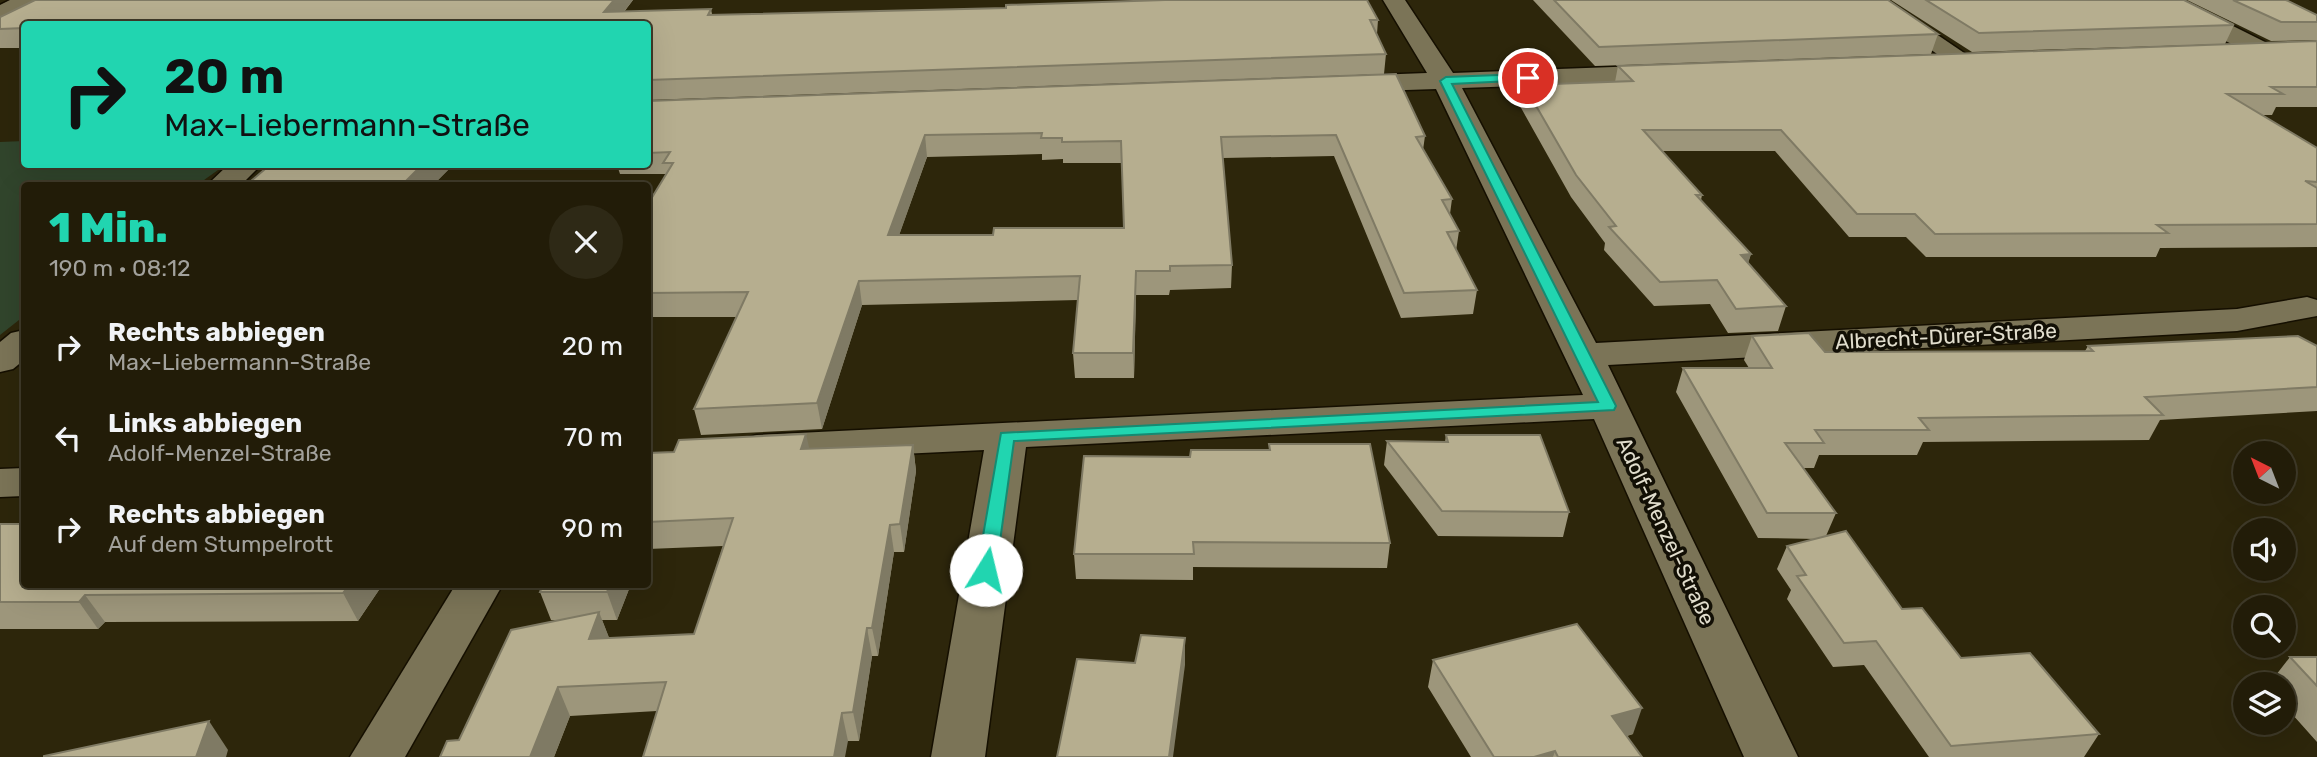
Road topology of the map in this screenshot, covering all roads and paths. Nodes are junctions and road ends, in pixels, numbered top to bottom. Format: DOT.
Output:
graph roads {
  1 [pos="28,0"];
  2 [pos="1394,0"];
  3 [pos="1871,0"];
  4 [pos="2162,0"];
  5 [pos="0,14"];
  6 [pos="2211,54"];
  7 [pos="1993,62"];
  8 [pos="1966,63"];
  9 [pos="1925,64"];
  10 [pos="1692,72"];
  11 [pos="1446,81"];
  12 [pos="1322,85"];
  13 [pos="243,168"];
  14 [pos="226,182"];
  15 [pos="2307,308"];
  16 [pos="21,344"];
  17 [pos="1584,355"];
  18 [pos="0,361"];
  19 [pos="1608,406"];
  20 [pos="1007,436"];
  21 [pos="717,450"];
  22 [pos="21,482"];
  23 [pos="0,483"];
  24 [pos="478,588"];
  25 [pos="377,757"];
  26 [pos="958,757"];
  27 [pos="1771,757"];
  1 -- 5 [label="street"];
  2 -- 11 [label="street, Adolf-Menzel-Straße"];
  3 -- 8 [label="street"];
  4 -- 6 [label="street"];
  7 -- 8 [label="street"];
  8 -- 9 [label="street"];
  10 -- 11 [label="street"];
  11 -- 12 [label="street"];
  11 -- 17 [label="street, Adolf-Menzel-Straße"];
  13 -- 14 [label="street"];
  15 -- 17 [label="street, Albrecht-Dürer-Straße"];
  16 -- 18 [label="street"];
  17 -- 19 [label="street, Adolf-Menzel-Straße"];
  19 -- 20 [label="street"];
  19 -- 27 [label="street, Adolf-Menzel-Straße"];
  20 -- 21 [label="street"];
  20 -- 26 [label="street"];
  22 -- 23 [label="street"];
  24 -- 25 [label="street"];
}
